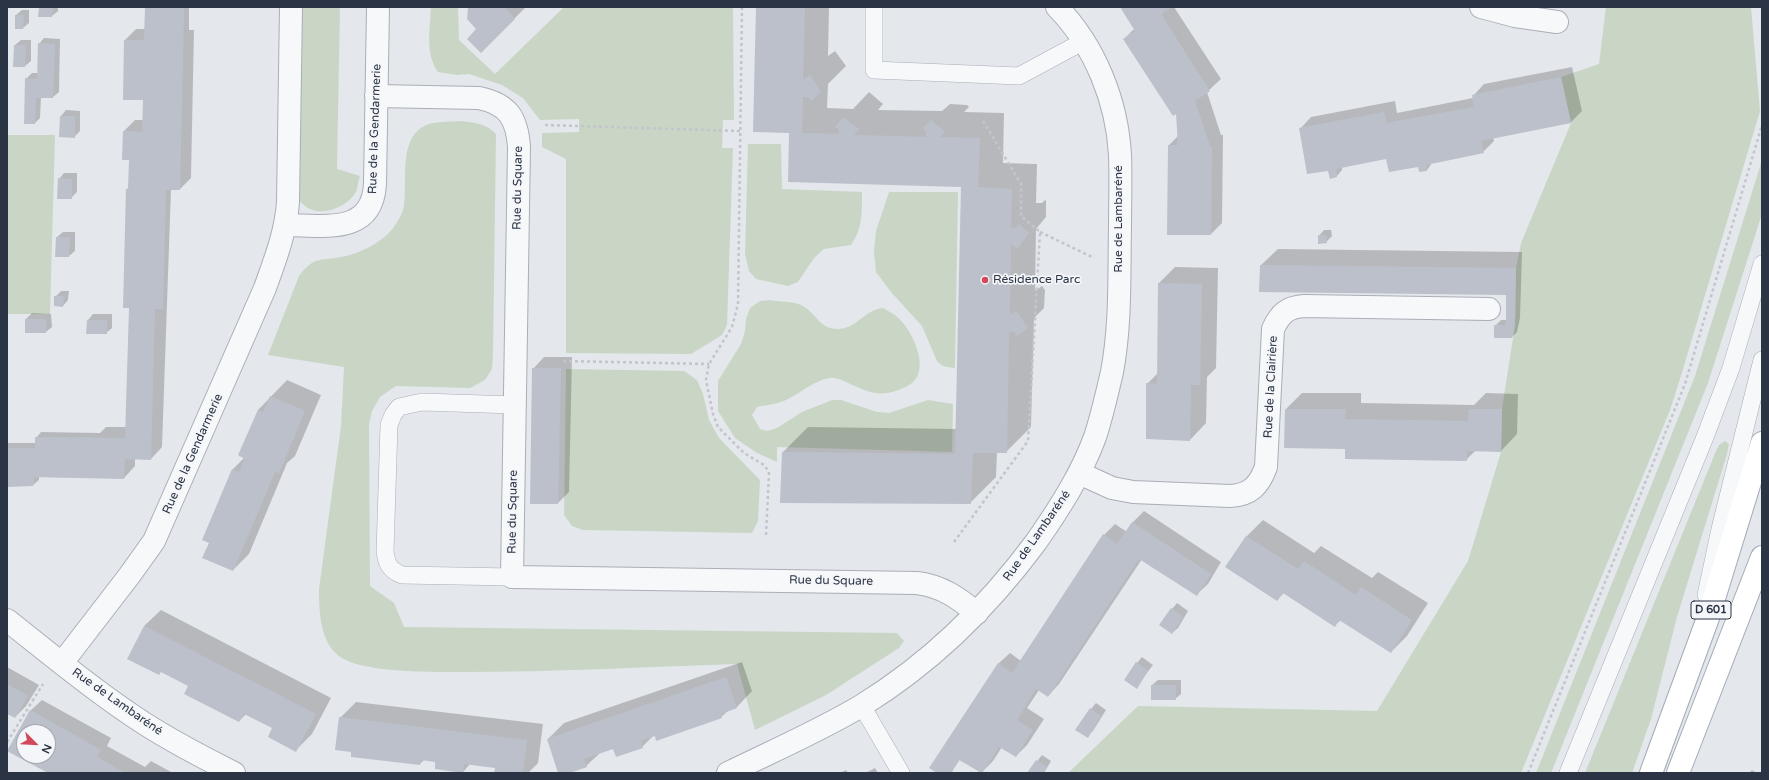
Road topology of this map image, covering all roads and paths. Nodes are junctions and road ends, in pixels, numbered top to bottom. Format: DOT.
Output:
graph roads {
  1 [pos="291,7"];
  2 [pos="378,7"];
  3 [pos="742,7"];
  4 [pos="874,7"];
  5 [pos="1481,7"];
  6 [pos="1064,9"];
  7 [pos="1557,22"];
  8 [pos="1084,41"];
  9 [pos="376,96"];
  10 [pos="982,119"];
  11 [pos="543,125"];
  12 [pos="1762,125"];
  13 [pos="740,132"];
  14 [pos="285,225"];
  15 [pos="1040,232"];
  16 [pos="1096,259"];
  17 [pos="1762,264"];
  18 [pos="1489,309"];
  19 [pos="1762,360"];
  20 [pos="563,361"];
  21 [pos="709,364"];
  22 [pos="515,405"];
  23 [pos="1762,443"];
  24 [pos="1079,472"];
  25 [pos="766,536"];
  26 [pos="954,542"];
  27 [pos="1762,557"];
  28 [pos="512,577"];
  29 [pos="977,613"];
  30 [pos="7,620"];
  31 [pos="62,663"];
  32 [pos="1690,667"];
  33 [pos="862,706"];
  34 [pos="7,742"];
  35 [pos="234,773"];
  36 [pos="728,773"];
  37 [pos="901,773"];
  38 [pos="1528,773"];
  39 [pos="1568,773"];
  40 [pos="1651,773"];
  41 [pos="1678,773"];
  1 -- 14 [label="street, Rue de la Gendarmerie"];
  2 -- 9 [label="street, Rue de la Gendarmerie"];
  3 -- 13 [label="path"];
  4 -- 8 [label="lane"];
  5 -- 7 [label="street"];
  6 -- 8 [label="street, Rue de Lambaréné"];
  8 -- 24 [label="street, Rue de Lambaréné"];
  9 -- 14 [label="street, Rue de la Gendarmerie"];
  9 -- 22 [label="street, Rue du Square"];
  10 -- 15 [label="path"];
  11 -- 13 [label="path"];
  12 -- 38 [label="path"];
  13 -- 21 [label="path"];
  14 -- 31 [label="street, Rue de la Gendarmerie"];
  15 -- 16 [label="path"];
  15 -- 26 [label="path"];
  17 -- 39 [label="lane"];
  18 -- 24 [label="street, Rue de la Clairière"];
  19 -- 32 [label="lane"];
  20 -- 21 [label="path"];
  21 -- 25 [label="path"];
  22 -- 28 [label="street, Rue du Square"];
  22 -- 28 [label="lane"];
  23 -- 32 [label="main road, D 601"];
  24 -- 29 [label="street, Rue de Lambaréné"];
  27 -- 41 [label="main road, D 601"];
  28 -- 29 [label="street, Rue du Square"];
  29 -- 33 [label="street, Rue de Lambaréné"];
  30 -- 31 [label="street, Rue de Lambaréné"];
  31 -- 34 [label="path"];
  31 -- 35 [label="street, Rue de Lambaréné"];
  32 -- 40 [label="main road, D 601"];
  33 -- 36 [label="street, Rue de Lambaréné"];
  33 -- 37 [label="lane"];
}
